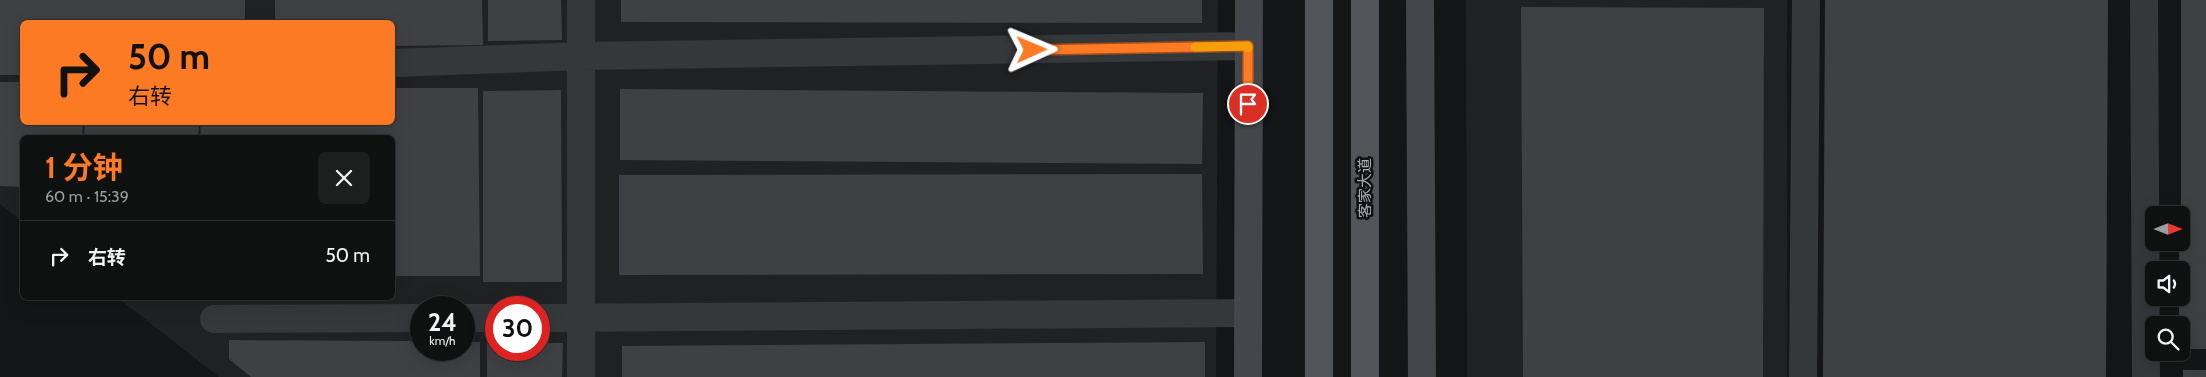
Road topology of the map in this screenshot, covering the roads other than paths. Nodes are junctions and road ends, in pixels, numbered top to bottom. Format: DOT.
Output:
graph roads {
  1 [pos="582,0"];
  2 [pos="1249,0"];
  3 [pos="1319,0"];
  4 [pos="1365,0"];
  5 [pos="1420,0"];
  6 [pos="1806,0"];
  7 [pos="2144,0"];
  8 [pos="1248,46"];
  9 [pos="582,56"];
  10 [pos="395,63"];
  11 [pos="1248,313"];
  12 [pos="581,317"];
  13 [pos="410,318"];
  14 [pos="550,318"];
  15 [pos="214,319"];
  16 [pos="581,377"];
  17 [pos="1248,377"];
  18 [pos="1319,377"];
  19 [pos="1365,377"];
  20 [pos="1422,377"];
  21 [pos="1803,377"];
  22 [pos="2146,377"];
  1 -- 9 [label="street"];
  2 -- 8 [label="street"];
  3 -- 18 [label="main road"];
  4 -- 19 [label="main road, 客家大道"];
  5 -- 20 [label="street"];
  6 -- 21 [label="street"];
  7 -- 22 [label="street"];
  8 -- 9 [label="street"];
  8 -- 11 [label="street"];
  9 -- 10 [label="street"];
  9 -- 12 [label="street"];
  11 -- 12 [label="street"];
  11 -- 17 [label="street"];
  12 -- 14 [label="street"];
  12 -- 16 [label="street"];
  13 -- 15 [label="street"];
}
